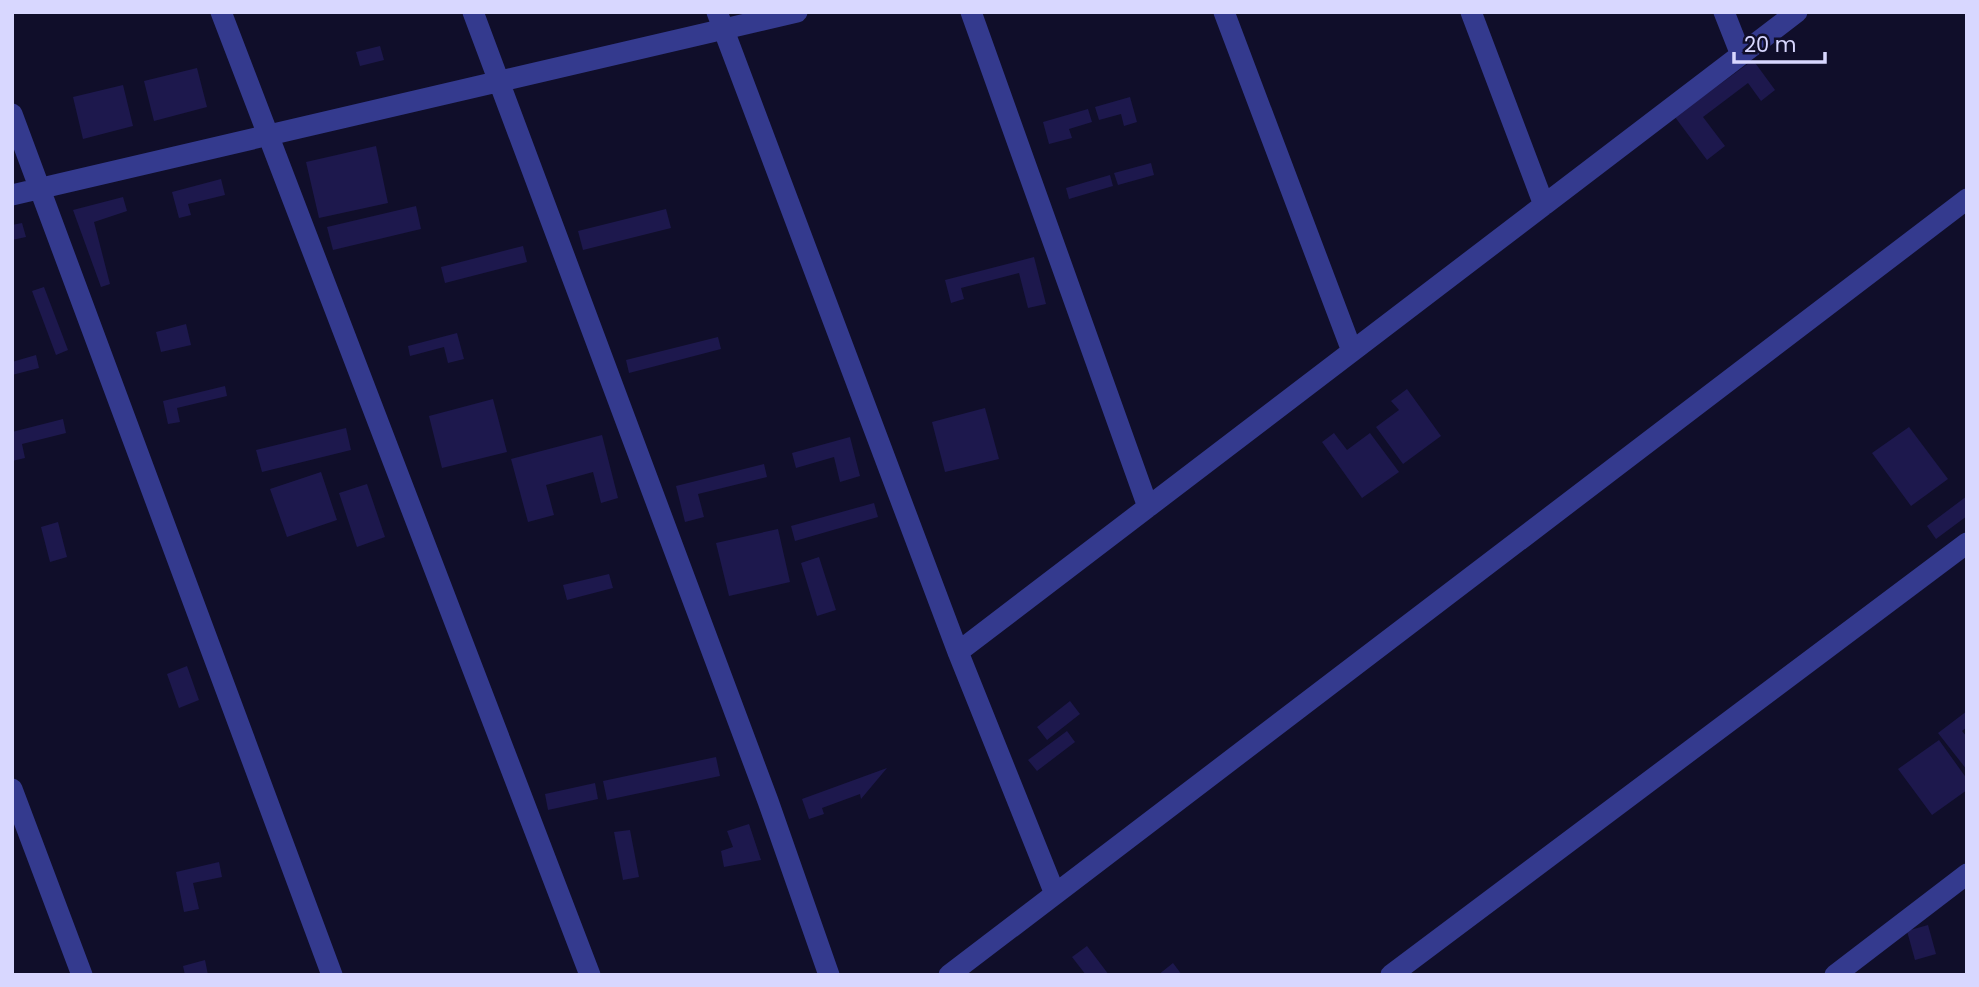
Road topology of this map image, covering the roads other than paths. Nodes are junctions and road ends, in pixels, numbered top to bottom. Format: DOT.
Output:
graph roads {
  1 [pos="220,12"];
  2 [pos="473,12"];
  3 [pos="797,12"];
  4 [pos="971,12"];
  5 [pos="1224,12"];
  6 [pos="1471,12"];
  7 [pos="1724,12"];
  8 [pos="1797,12"];
  9 [pos="720,21"];
  10 [pos="1741,55"];
  11 [pos="499,82"];
  12 [pos="12,114"];
  13 [pos="268,136"];
  14 [pos="40,189"];
  15 [pos="12,195"];
  16 [pos="1967,199"];
  17 [pos="1544,205"];
  18 [pos="1352,351"];
  19 [pos="1148,508"];
  20 [pos="1967,543"];
  21 [pos="958,652"];
  22 [pos="12,789"];
  23 [pos="1967,874"];
  24 [pos="1055,894"];
  25 [pos="82,975"];
  26 [pos="332,975"];
  27 [pos="590,975"];
  28 [pos="828,975"];
  29 [pos="949,975"];
  30 [pos="1391,975"];
  31 [pos="1835,975"];
  1 -- 13 [label="street"];
  2 -- 11 [label="street"];
  3 -- 9 [label="street"];
  4 -- 19 [label="street"];
  5 -- 18 [label="street"];
  6 -- 17 [label="street"];
  7 -- 10 [label="street"];
  8 -- 10 [label="street"];
  9 -- 11 [label="street"];
  9 -- 21 [label="street"];
  10 -- 17 [label="street"];
  11 -- 13 [label="street"];
  11 -- 28 [label="street"];
  12 -- 14 [label="street"];
  13 -- 14 [label="street"];
  13 -- 27 [label="street"];
  14 -- 15 [label="street"];
  14 -- 26 [label="street"];
  16 -- 24 [label="street"];
  17 -- 18 [label="street"];
  18 -- 19 [label="street"];
  19 -- 21 [label="street"];
  20 -- 30 [label="street"];
  21 -- 24 [label="street"];
  22 -- 25 [label="street"];
  23 -- 31 [label="street"];
  24 -- 29 [label="street"];
}
